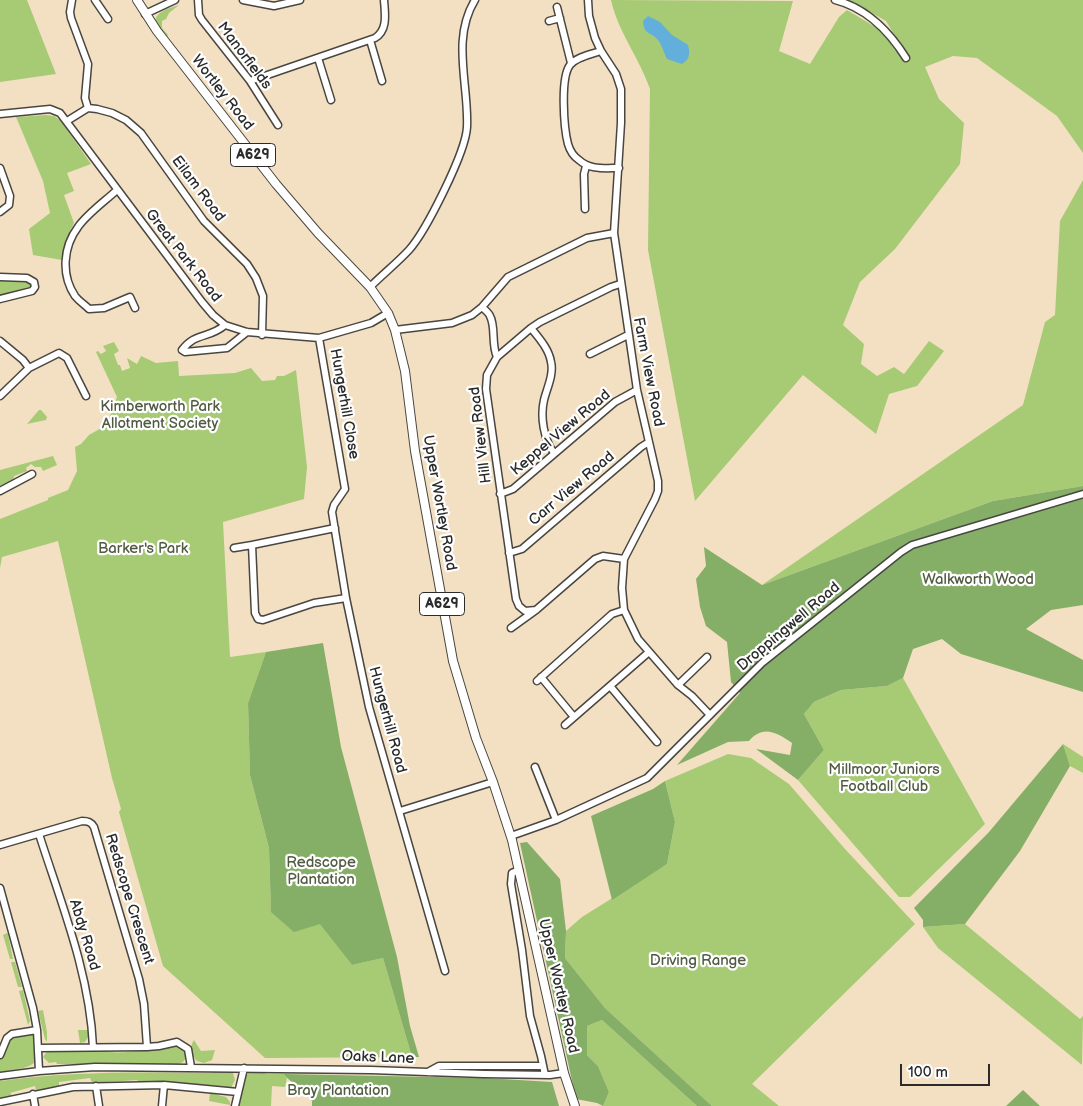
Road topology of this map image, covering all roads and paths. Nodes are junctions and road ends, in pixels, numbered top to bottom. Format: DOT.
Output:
graph roads {
  1 [pos="72,0"];
  2 [pos="95,0"];
  3 [pos="137,0"];
  4 [pos="175,0"];
  5 [pos="198,0"];
  6 [pos="243,0"];
  7 [pos="300,0"];
  8 [pos="384,0"];
  9 [pos="475,0"];
  10 [pos="588,0"];
  11 [pos="835,0"];
  12 [pos="280,3"];
  13 [pos="557,7"];
  14 [pos="145,14"];
  15 [pos="560,18"];
  16 [pos="108,19"];
  17 [pos="549,20"];
  18 [pos="370,40"];
  19 [pos="601,51"];
  20 [pos="318,58"];
  21 [pos="906,58"];
  22 [pos="571,63"];
  23 [pos="250,81"];
  24 [pos="382,81"];
  25 [pos="331,100"];
  26 [pos="88,108"];
  27 [pos="0,114"];
  28 [pos="67,122"];
  29 [pos="278,125"];
  30 [pos="586,166"];
  31 [pos="0,168"];
  32 [pos="618,168"];
  33 [pos="117,190"];
  34 [pos="584,206"];
  35 [pos="0,212"];
  36 [pos="614,233"];
  37 [pos="0,277"];
  38 [pos="620,284"];
  39 [pos="370,286"];
  40 [pos="0,299"];
  41 [pos="482,307"];
  42 [pos="134,308"];
  43 [pos="388,313"];
  44 [pos="225,325"];
  45 [pos="531,328"];
  46 [pos="395,330"];
  47 [pos="247,332"];
  48 [pos="262,335"];
  49 [pos="628,335"];
  50 [pos="319,338"];
  51 [pos="0,341"];
  52 [pos="590,354"];
  53 [pos="497,357"];
  54 [pos="28,368"];
  55 [pos="637,390"];
  56 [pos="0,396"];
  57 [pos="86,396"];
  58 [pos="649,442"];
  59 [pos="554,453"];
  60 [pos="344,473"];
  61 [pos="32,474"];
  62 [pos="0,491"];
  63 [pos="500,494"];
  64 [pos="1083,494"];
  65 [pos="335,528"];
  66 [pos="252,545"];
  67 [pos="234,548"];
  68 [pos="509,553"];
  69 [pos="624,559"];
  70 [pos="346,598"];
  71 [pos="536,610"];
  72 [pos="624,610"];
  73 [pos="511,628"];
  74 [pos="649,652"];
  75 [pos="707,657"];
  76 [pos="678,685"];
  77 [pos="610,686"];
  78 [pos="710,715"];
  79 [pos="574,717"];
  80 [pos="565,725"];
  81 [pos="657,742"];
  82 [pos="535,767"];
  83 [pos="493,782"];
  84 [pos="400,811"];
  85 [pos="556,820"];
  86 [pos="39,834"];
  87 [pos="511,836"];
  88 [pos="0,845"];
  89 [pos="518,870"];
  90 [pos="0,888"];
  91 [pos="445,971"];
  92 [pos="37,1030"];
  93 [pos="93,1047"];
  94 [pos="147,1047"];
  95 [pos="38,1048"];
  96 [pos="0,1056"];
  97 [pos="543,1066"];
  98 [pos="191,1067"];
  99 [pos="244,1068"];
  100 [pos="39,1070"];
  101 [pos="427,1072"];
  102 [pos="564,1073"];
  103 [pos="545,1075"];
  104 [pos="0,1076"];
  105 [pos="164,1085"];
  106 [pos="96,1086"];
  107 [pos="238,1092"];
  108 [pos="33,1094"];
  109 [pos="0,1102"];
  110 [pos="35,1106"];
  111 [pos="99,1106"];
  112 [pos="162,1106"];
  113 [pos="235,1106"];
  114 [pos="575,1106"];
  1 -- 26 [label="street"];
  2 -- 16 [label="street"];
  3 -- 14 [label="main road, Wortley Road / A629"];
  4 -- 14 [label="street"];
  5 -- 23 [label="street, Manorfields"];
  6 -- 12 [label="street"];
  7 -- 12 [label="street"];
  8 -- 18 [label="street"];
  9 -- 39 [label="street"];
  10 -- 19 [label="street, Farm View Road"];
  11 -- 21 [label="street"];
  13 -- 15 [label="street"];
  14 -- 39 [label="main road, Wortley Road / A629"];
  15 -- 17 [label="street"];
  15 -- 22 [label="street"];
  18 -- 20 [label="street"];
  18 -- 24 [label="street"];
  19 -- 22 [label="street"];
  19 -- 32 [label="street, Farm View Road"];
  20 -- 23 [label="street"];
  20 -- 25 [label="street"];
  22 -- 30 [label="street"];
  23 -- 29 [label="street, Manorfields"];
  26 -- 28 [label="street"];
  26 -- 48 [label="street, Eilam Road"];
  27 -- 28 [label="street, Great Park Road"];
  28 -- 33 [label="street, Great Park Road"];
  30 -- 32 [label="street"];
  30 -- 34 [label="street"];
  31 -- 35 [label="street"];
  32 -- 36 [label="street, Farm View Road"];
  33 -- 42 [label="street"];
  33 -- 44 [label="street, Great Park Road"];
  36 -- 38 [label="street, Farm View Road"];
  36 -- 41 [label="street"];
  37 -- 40 [label="street"];
  38 -- 45 [label="street, Hill View Road"];
  38 -- 49 [label="street, Farm View Road"];
  39 -- 43 [label="main road, Wortley Road / A629"];
  41 -- 46 [label="street"];
  41 -- 53 [label="street"];
  43 -- 46 [label="main road, Upper Wortley Road / A629"];
  43 -- 50 [label="street, Great Park Road"];
  44 -- 47 [label="street, Great Park Road"];
  44 -- 47 [label="street"];
  45 -- 53 [label="street, Hill View Road"];
  45 -- 59 [label="street"];
  46 -- 83 [label="main road, Upper Wortley Road / A629"];
  47 -- 48 [label="street, Great Park Road"];
  48 -- 50 [label="street, Great Park Road"];
  49 -- 52 [label="street"];
  49 -- 55 [label="street, Farm View Road"];
  50 -- 60 [label="street, Hungerhill Close"];
  51 -- 54 [label="street"];
  53 -- 63 [label="street, Hill View Road"];
  54 -- 56 [label="street"];
  54 -- 57 [label="street"];
  55 -- 58 [label="street, Farm View Road"];
  55 -- 59 [label="street, Keppel View Road"];
  58 -- 68 [label="street, Carr View Road"];
  58 -- 69 [label="street, Farm View Road"];
  59 -- 63 [label="street, Keppel View Road"];
  60 -- 65 [label="street, Hungerhill Road"];
  61 -- 62 [label="street"];
  63 -- 68 [label="street, Hill View Road"];
  64 -- 78 [label="street, Droppingwell Road"];
  65 -- 66 [label="street"];
  65 -- 70 [label="street, Hungerhill Road"];
  66 -- 67 [label="street"];
  66 -- 70 [label="street"];
  68 -- 71 [label="street, Hill View Road"];
  69 -- 71 [label="street"];
  69 -- 72 [label="street, Farm View Road"];
  70 -- 84 [label="street, Hungerhill Road"];
  71 -- 73 [label="street"];
  72 -- 74 [label="street, Farm View Road"];
  72 -- 79 [label="street"];
  74 -- 76 [label="street, Farm View Road"];
  74 -- 77 [label="street"];
  75 -- 76 [label="street"];
  76 -- 78 [label="street, Farm View Road"];
  77 -- 79 [label="street"];
  77 -- 81 [label="street"];
  78 -- 85 [label="street, Droppingwell Road"];
  79 -- 80 [label="street"];
  82 -- 85 [label="street"];
  83 -- 84 [label="street"];
  83 -- 87 [label="main road, Upper Wortley Road / A629"];
  84 -- 91 [label="street, Hungerhill Road"];
  85 -- 87 [label="street, Droppingwell Road"];
  86 -- 88 [label="street, Redscope Crescent"];
  86 -- 93 [label="street, Abdy Road"];
  86 -- 94 [label="street, Redscope Crescent"];
  87 -- 89 [label="main road, Upper Wortley Road / A629"];
  89 -- 97 [label="street, Upper Wortley Road"];
  89 -- 102 [label="main road, Upper Wortley Road / A629"];
  90 -- 92 [label="street"];
  92 -- 95 [label="street"];
  92 -- 96 [label="street"];
  93 -- 94 [label="street"];
  93 -- 95 [label="street"];
  94 -- 98 [label="street"];
  95 -- 100 [label="street"];
  97 -- 101 [label="street"];
  97 -- 103 [label="street, Upper Wortley Road"];
  98 -- 99 [label="street, Oaks Lane"];
  98 -- 100 [label="street, Oaks Lane"];
  99 -- 101 [label="street, Oaks Lane"];
  99 -- 107 [label="street"];
  100 -- 104 [label="street, Oaks Lane"];
  101 -- 103 [label="street, Oaks Lane"];
  102 -- 103 [label="street, Oaks Lane"];
  102 -- 114 [label="main road, Upper Wortley Road / A629"];
  105 -- 106 [label="street"];
  105 -- 107 [label="street"];
  105 -- 112 [label="street"];
  106 -- 108 [label="street"];
  106 -- 111 [label="street"];
  107 -- 113 [label="street"];
  108 -- 109 [label="street"];
  108 -- 110 [label="street"];
}
